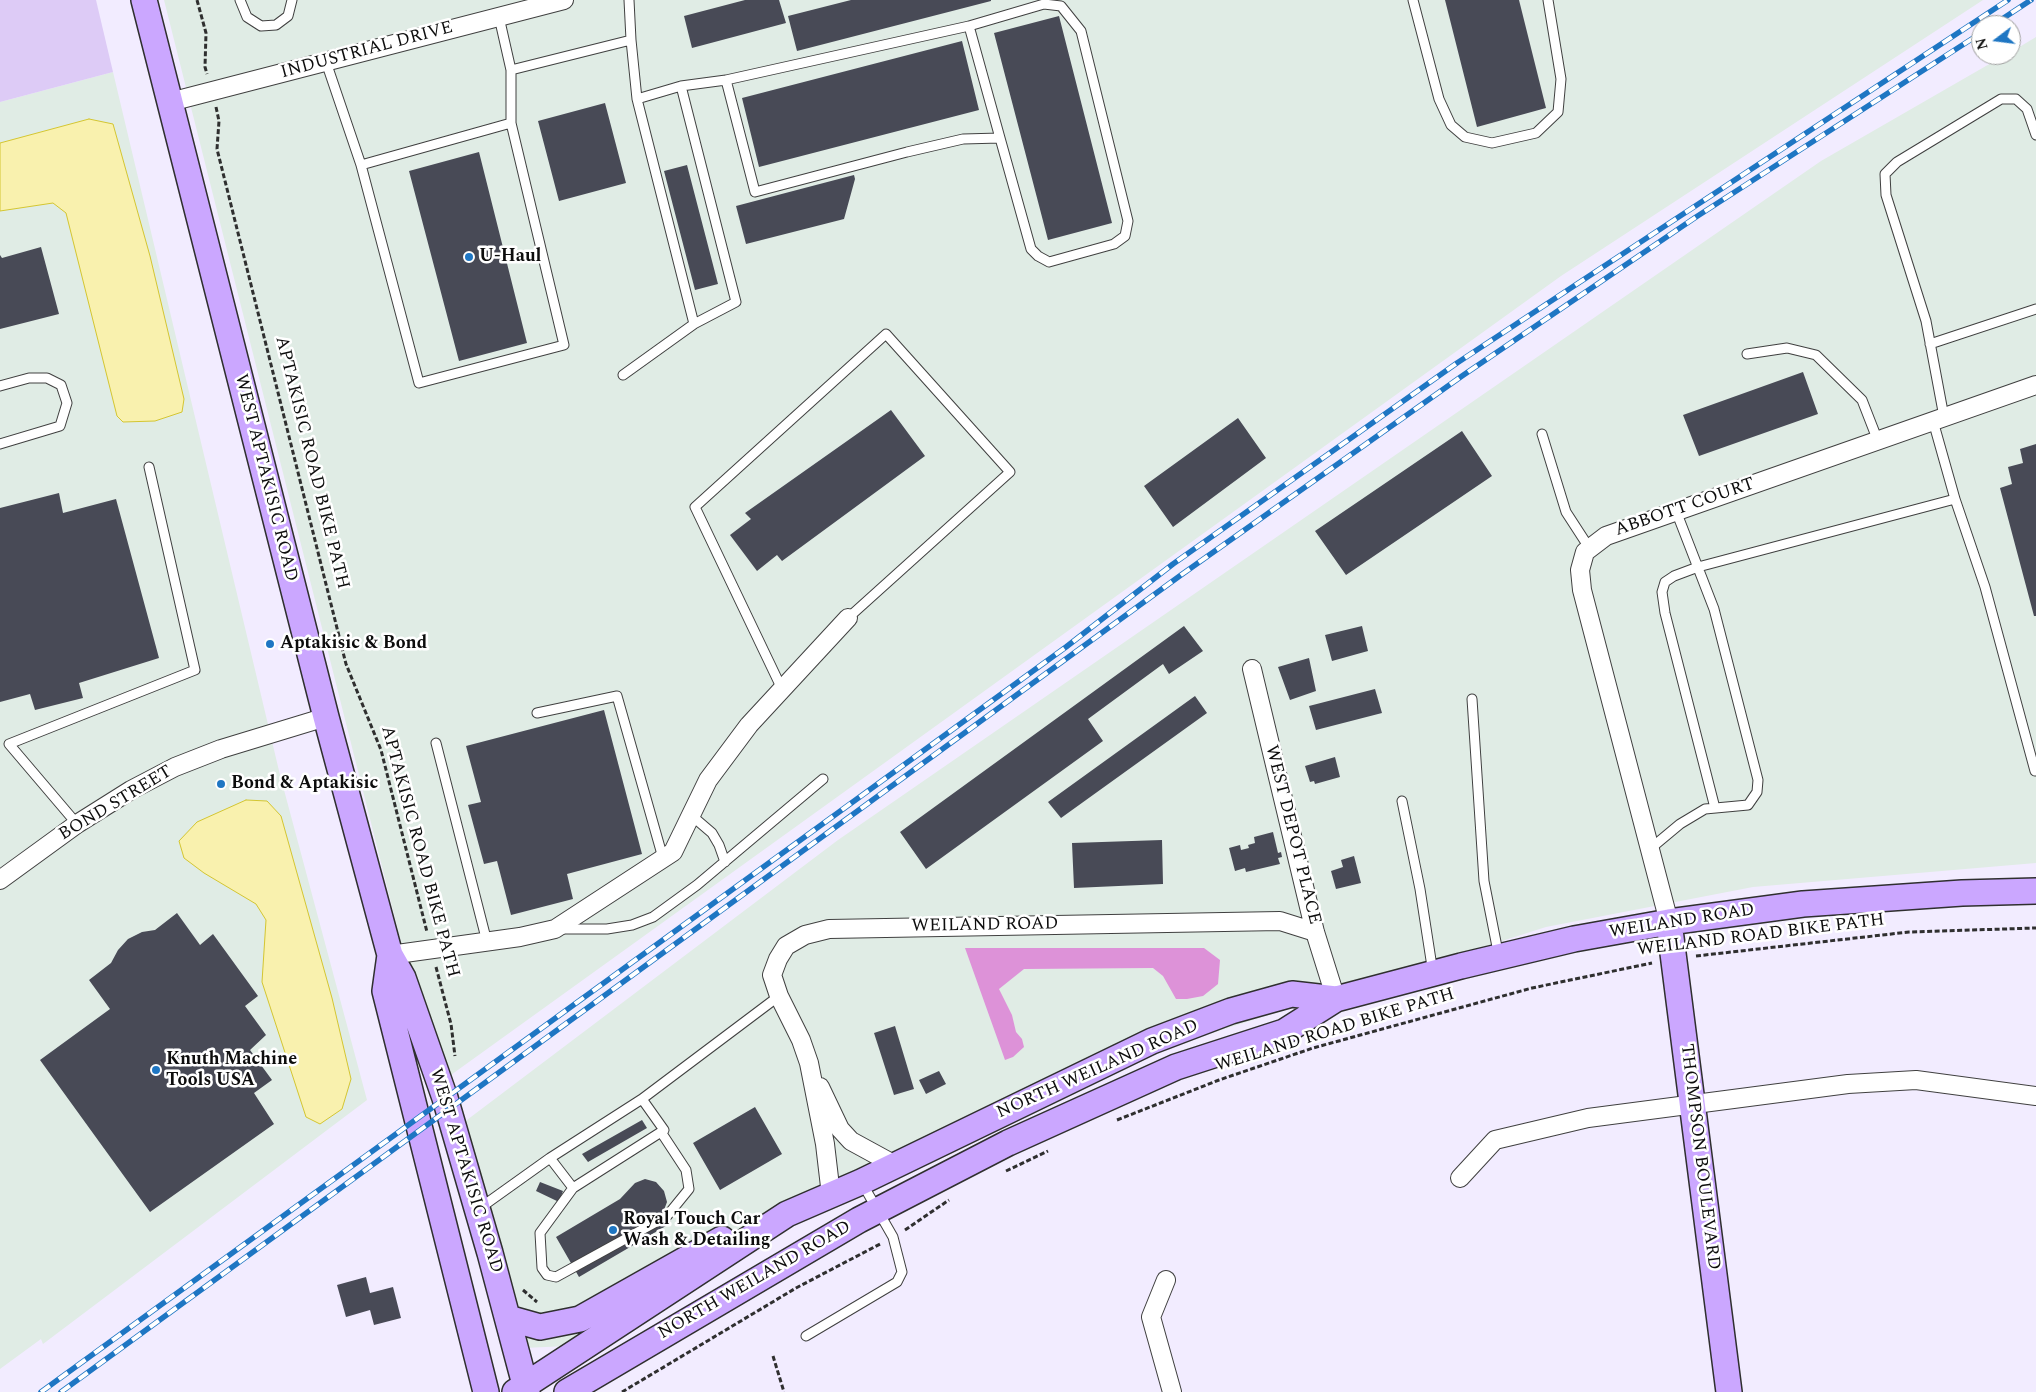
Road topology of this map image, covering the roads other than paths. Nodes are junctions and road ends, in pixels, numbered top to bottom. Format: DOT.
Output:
graph roads {
  1 [pos="144,0"];
  2 [pos="240,0"];
  3 [pos="292,0"];
  4 [pos="564,0"];
  5 [pos="629,0"];
  6 [pos="1414,0"];
  7 [pos="1548,0"];
  8 [pos="499,17"];
  9 [pos="969,26"];
  10 [pos="632,40"];
  11 [pos="326,62"];
  12 [pos="512,70"];
  13 [pos="726,80"];
  14 [pos="681,86"];
  15 [pos="637,99"];
  16 [pos="170,102"];
  17 [pos="511,124"];
  18 [pos="2036,135"];
  19 [pos="1000,138"];
  20 [pos="361,165"];
  21 [pos="2036,309"];
  22 [pos="694,324"];
  23 [pos="1930,344"];
  24 [pos="1747,354"];
  25 [pos="622,375"];
  26 [pos="2036,385"];
  27 [pos="0,386"];
  28 [pos="1939,419"];
  29 [pos="1542,434"];
  30 [pos="1878,441"];
  31 [pos="0,444"];
  32 [pos="149,467"];
  33 [pos="1955,499"];
  34 [pos="1676,511"];
  35 [pos="1590,549"];
  36 [pos="1698,567"];
  37 [pos="848,618"];
  38 [pos="1252,669"];
  39 [pos="782,689"];
  40 [pos="1472,699"];
  41 [pos="537,713"];
  42 [pos="326,717"];
  43 [pos="436,743"];
  44 [pos="2035,771"];
  45 [pos="824,779"];
  46 [pos="1402,801"];
  47 [pos="1715,808"];
  48 [pos="691,815"];
  49 [pos="77,824"];
  50 [pos="1650,849"];
  51 [pos="663,858"];
  52 [pos="725,862"];
  53 [pos="0,880"];
  54 [pos="2036,891"];
  55 [pos="1669,922"];
  56 [pos="555,929"];
  57 [pos="1315,932"];
  58 [pos="487,942"];
  59 [pos="390,955"];
  60 [pos="1498,957"];
  61 [pos="1433,973"];
  62 [pos="779,996"];
  63 [pos="1336,999"];
  64 [pos="809,1063"];
  65 [pos="2036,1096"];
  66 [pos="642,1098"];
  67 [pos="1692,1104"];
  68 [pos="661,1132"];
  69 [pos="550,1158"];
  70 [pos="895,1165"];
  71 [pos="1460,1178"];
  72 [pos="861,1182"];
  73 [pos="572,1188"];
  74 [pos="831,1195"];
  75 [pos="478,1210"];
  76 [pos="877,1211"];
  77 [pos="1166,1280"];
  78 [pos="508,1318"];
  79 [pos="806,1336"];
  80 [pos="522,1390"];
  81 [pos="486,1392"];
  82 [pos="567,1392"];
  83 [pos="1172,1392"];
  84 [pos="1729,1392"];
  1 -- 16 [label="main road, WEST APTAKISIC ROAD"];
  2 -- 3 [label="lane"];
  4 -- 8 [label="street, INDUSTRIAL DRIVE"];
  5 -- 10 [label="lane"];
  6 -- 7 [label="lane"];
  8 -- 11 [label="street, INDUSTRIAL DRIVE"];
  8 -- 12 [label="lane"];
  9 -- 13 [label="lane"];
  9 -- 19 [label="lane"];
  9 -- 19 [label="lane"];
  10 -- 12 [label="lane"];
  10 -- 15 [label="lane"];
  11 -- 16 [label="street, INDUSTRIAL DRIVE"];
  11 -- 20 [label="lane"];
  12 -- 17 [label="lane"];
  13 -- 14 [label="lane"];
  13 -- 19 [label="lane"];
  14 -- 15 [label="lane"];
  14 -- 22 [label="lane"];
  15 -- 22 [label="lane"];
  16 -- 42 [label="main road, WEST APTAKISIC ROAD"];
  17 -- 20 [label="lane"];
  17 -- 20 [label="lane"];
  18 -- 23 [label="lane"];
  21 -- 23 [label="lane"];
  22 -- 25 [label="lane"];
  23 -- 28 [label="lane"];
  24 -- 30 [label="lane"];
  26 -- 28 [label="street, ABBOTT COURT"];
  27 -- 31 [label="lane"];
  28 -- 30 [label="street, ABBOTT COURT"];
  28 -- 33 [label="lane"];
  29 -- 35 [label="lane"];
  30 -- 34 [label="street, ABBOTT COURT"];
  32 -- 49 [label="lane"];
  33 -- 36 [label="lane"];
  33 -- 44 [label="lane"];
  34 -- 35 [label="street, ABBOTT COURT"];
  34 -- 36 [label="lane"];
  35 -- 50 [label="street, ABBOTT COURT"];
  36 -- 47 [label="lane"];
  36 -- 47 [label="lane"];
  37 -- 39 [label="street"];
  37 -- 39 [label="lane"];
  38 -- 57 [label="street, WEST DEPOT PLACE"];
  39 -- 48 [label="street"];
  40 -- 60 [label="lane"];
  41 -- 51 [label="lane"];
  42 -- 49 [label="street, BOND STREET"];
  42 -- 59 [label="main road, WEST APTAKISIC ROAD"];
  43 -- 58 [label="lane"];
  45 -- 52 [label="lane"];
  46 -- 61 [label="lane"];
  47 -- 50 [label="lane"];
  48 -- 51 [label="street"];
  48 -- 52 [label="lane"];
  49 -- 53 [label="street, BOND STREET"];
  50 -- 55 [label="street, ABBOTT COURT"];
  51 -- 56 [label="street"];
  52 -- 56 [label="lane"];
  54 -- 55 [label="main road, WEILAND ROAD"];
  55 -- 60 [label="main road, WEILAND ROAD"];
  55 -- 67 [label="main road, THOMPSON BOULEVARD"];
  56 -- 58 [label="street"];
  57 -- 62 [label="street, WEILAND ROAD"];
  57 -- 63 [label="street, WEST DEPOT PLACE"];
  58 -- 59 [label="street"];
  59 -- 75 [label="main road, WEST APTAKISIC ROAD"];
  59 -- 81 [label="main road, WEST APTAKISIC ROAD"];
  60 -- 61 [label="main road, WEILAND ROAD"];
  61 -- 63 [label="main road, WEILAND ROAD"];
  62 -- 64 [label="street, WEILAND ROAD"];
  62 -- 66 [label="lane"];
  63 -- 70 [label="main road, NORTH WEILAND ROAD"];
  63 -- 76 [label="main road, NORTH WEILAND ROAD"];
  64 -- 70 [label="street, WEILAND ROAD"];
  64 -- 74 [label="street, WEILAND ROAD"];
  65 -- 67 [label="street"];
  66 -- 68 [label="lane"];
  66 -- 69 [label="lane"];
  67 -- 71 [label="street"];
  67 -- 84 [label="main road, THOMPSON BOULEVARD"];
  68 -- 73 [label="lane"];
  68 -- 73 [label="lane"];
  69 -- 73 [label="lane"];
  69 -- 75 [label="lane"];
  70 -- 72 [label="main road, NORTH WEILAND ROAD"];
  72 -- 74 [label="main road, NORTH WEILAND ROAD"];
  72 -- 76 [label="lane"];
  74 -- 78 [label="main road"];
  74 -- 80 [label="main road, NORTH WEILAND ROAD"];
  75 -- 78 [label="main road, WEST APTAKISIC ROAD"];
  76 -- 79 [label="lane"];
  76 -- 82 [label="main road, NORTH WEILAND ROAD"];
  77 -- 83 [label="street"];
  78 -- 80 [label="main road, WEST APTAKISIC ROAD"];
}
